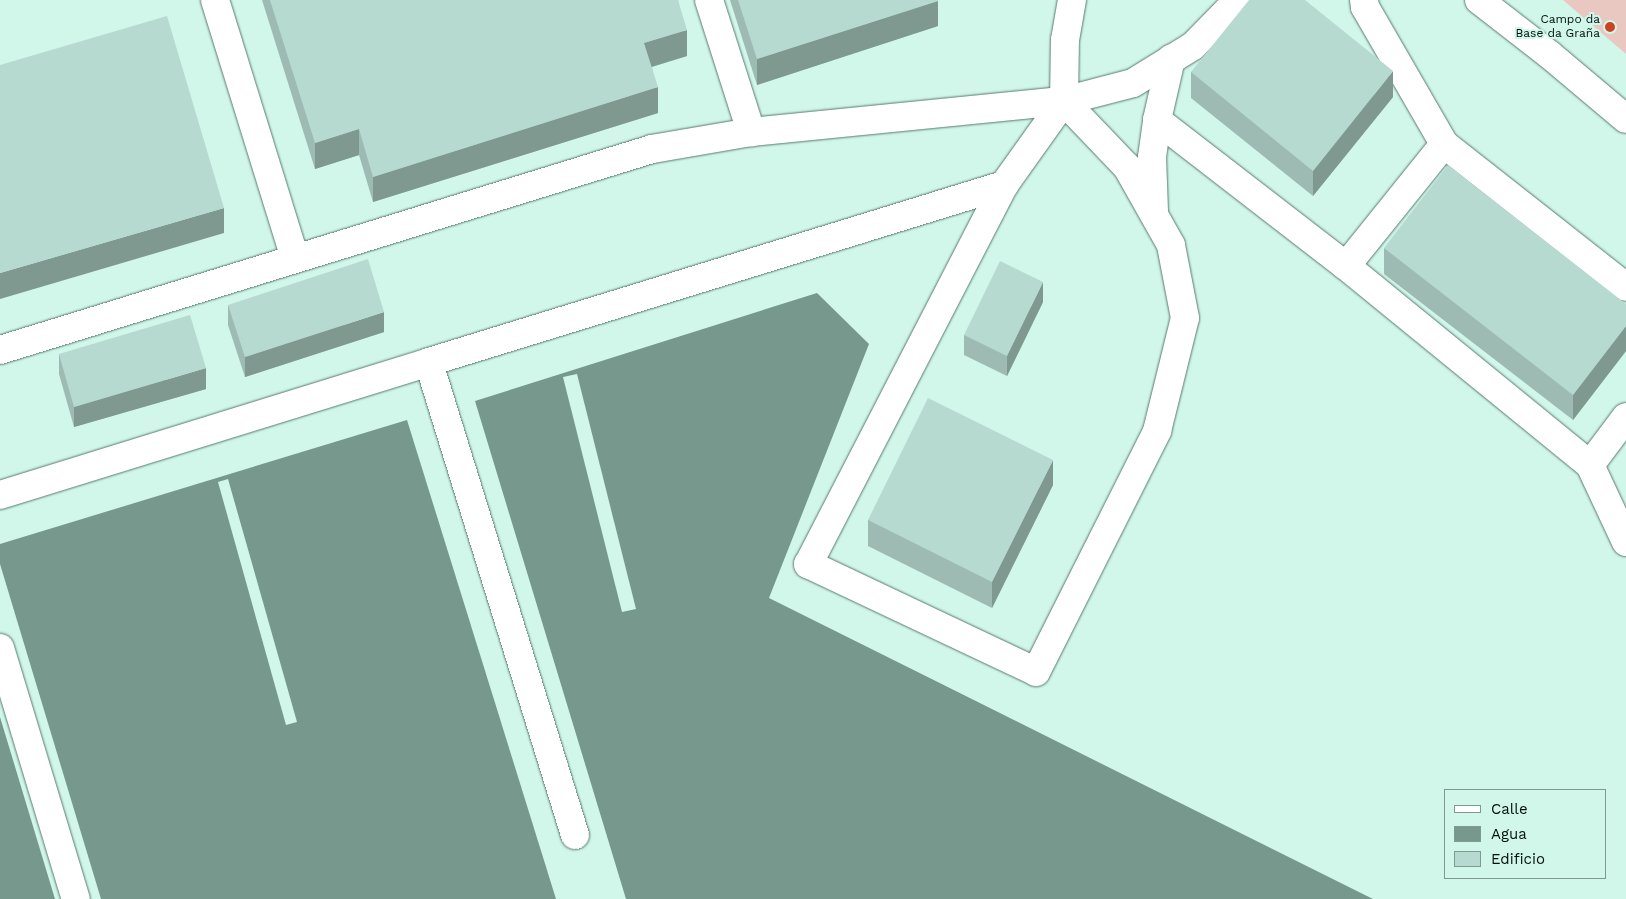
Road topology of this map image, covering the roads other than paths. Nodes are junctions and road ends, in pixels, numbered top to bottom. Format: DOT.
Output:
graph roads {
  1 [pos="215,0"];
  2 [pos="709,0"];
  3 [pos="1072,0"];
  4 [pos="1238,0"];
  5 [pos="1364,0"];
  6 [pos="1479,0"];
  7 [pos="1171,60"];
  8 [pos="1064,101"];
  9 [pos="1626,119"];
  10 [pos="1157,120"];
  11 [pos="751,132"];
  12 [pos="1444,144"];
  13 [pos="1004,185"];
  14 [pos="1154,215"];
  15 [pos="295,258"];
  16 [pos="1346,266"];
  17 [pos="1626,287"];
  18 [pos="0,350"];
  19 [pos="429,362"];
  20 [pos="1626,417"];
  21 [pos="1590,465"];
  22 [pos="0,495"];
  23 [pos="1626,542"];
  24 [pos="0,648"];
  25 [pos="575,835"];
  26 [pos="76,899"];
  1 -- 15 [label="street"];
  2 -- 11 [label="street"];
  3 -- 8 [label="street"];
  4 -- 7 [label="street"];
  5 -- 12 [label="street"];
  6 -- 9 [label="street"];
  7 -- 8 [label="street"];
  7 -- 10 [label="street"];
  8 -- 11 [label="street"];
  8 -- 13 [label="street"];
  8 -- 14 [label="street"];
  10 -- 14 [label="street"];
  10 -- 16 [label="street"];
  11 -- 15 [label="street"];
  12 -- 16 [label="street"];
  12 -- 17 [label="street"];
  13 -- 14 [label="street"];
  13 -- 19 [label="street"];
  15 -- 18 [label="street"];
  16 -- 21 [label="street"];
  19 -- 22 [label="street"];
  19 -- 25 [label="street"];
  20 -- 21 [label="street"];
  21 -- 23 [label="street"];
  24 -- 26 [label="street"];
}
